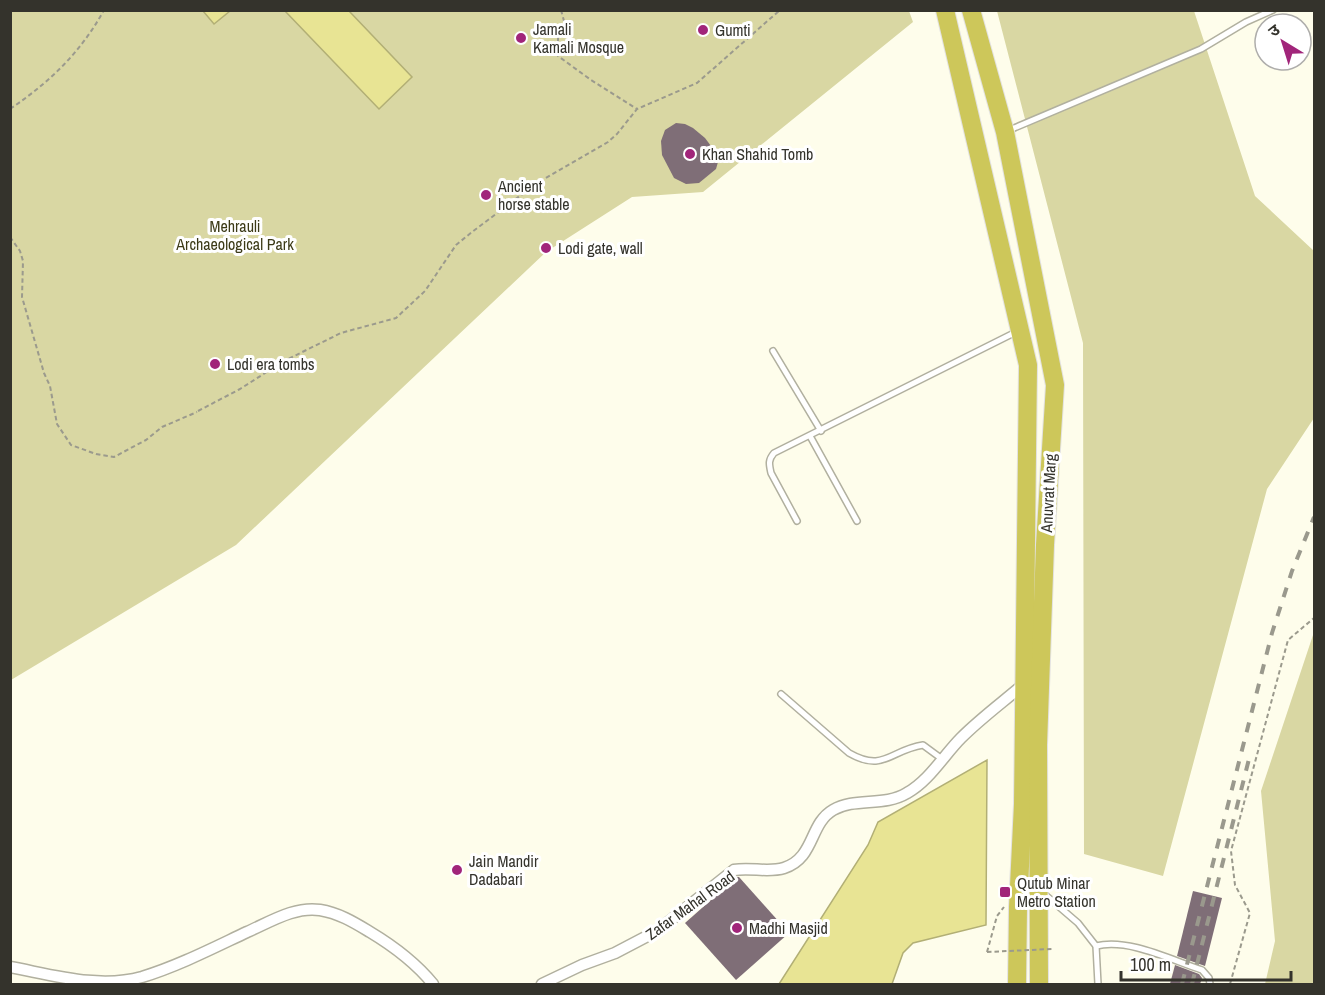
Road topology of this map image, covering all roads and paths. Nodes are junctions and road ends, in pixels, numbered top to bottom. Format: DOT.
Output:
graph roads {
  1 [pos="104,10"];
  2 [pos="561,10"];
  3 [pos="780,10"];
  4 [pos="945,10"];
  5 [pos="971,10"];
  6 [pos="1273,10"];
  7 [pos="10,108"];
  8 [pos="637,109"];
  9 [pos="1005,132"];
  10 [pos="10,237"];
  11 [pos="1020,330"];
  12 [pos="773,351"];
  13 [pos="204,408"];
  14 [pos="198,411"];
  15 [pos="821,430"];
  16 [pos="810,436"];
  17 [pos="797,521"];
  18 [pos="857,521"];
  19 [pos="1314,618"];
  20 [pos="1024,684"];
  21 [pos="781,694"];
  22 [pos="942,759"];
  23 [pos="1038,888"];
  24 [pos="997,916"];
  25 [pos="1096,946"];
  26 [pos="1052,949"];
  27 [pos="10,967"];
  28 [pos="433,984"];
  29 [pos="542,984"];
  30 [pos="1017,984"];
  31 [pos="1039,984"];
  32 [pos="1098,984"];
  33 [pos="1210,984"];
  34 [pos="1230,984"];
  1 -- 7 [label="path"];
  2 -- 8 [label="path"];
  3 -- 8 [label="path"];
  4 -- 11 [label="highway, Anuvrat Marg"];
  5 -- 9 [label="highway, Anuvrat Marg"];
  6 -- 9 [label="lane"];
  8 -- 13 [label="path"];
  9 -- 23 [label="highway, Anuvrat Marg"];
  10 -- 13 [label="path"];
  11 -- 15 [label="lane"];
  11 -- 20 [label="highway, Anuvrat Marg"];
  12 -- 15 [label="lane"];
  13 -- 14 [label="path"];
  15 -- 16 [label="lane"];
  16 -- 17 [label="lane"];
  16 -- 18 [label="lane"];
  19 -- 34 [label="path"];
  20 -- 22 [label="street, Zafar Mahal Road"];
  20 -- 30 [label="highway, Anuvrat Marg"];
  21 -- 22 [label="lane"];
  22 -- 29 [label="street, Zafar Mahal Road"];
  23 -- 25 [label="lane"];
  23 -- 31 [label="highway, Anuvrat Marg"];
  24 -- 26 [label="path, bridge"];
  25 -- 32 [label="lane"];
  25 -- 33 [label="lane"];
  27 -- 28 [label="street"];
}
